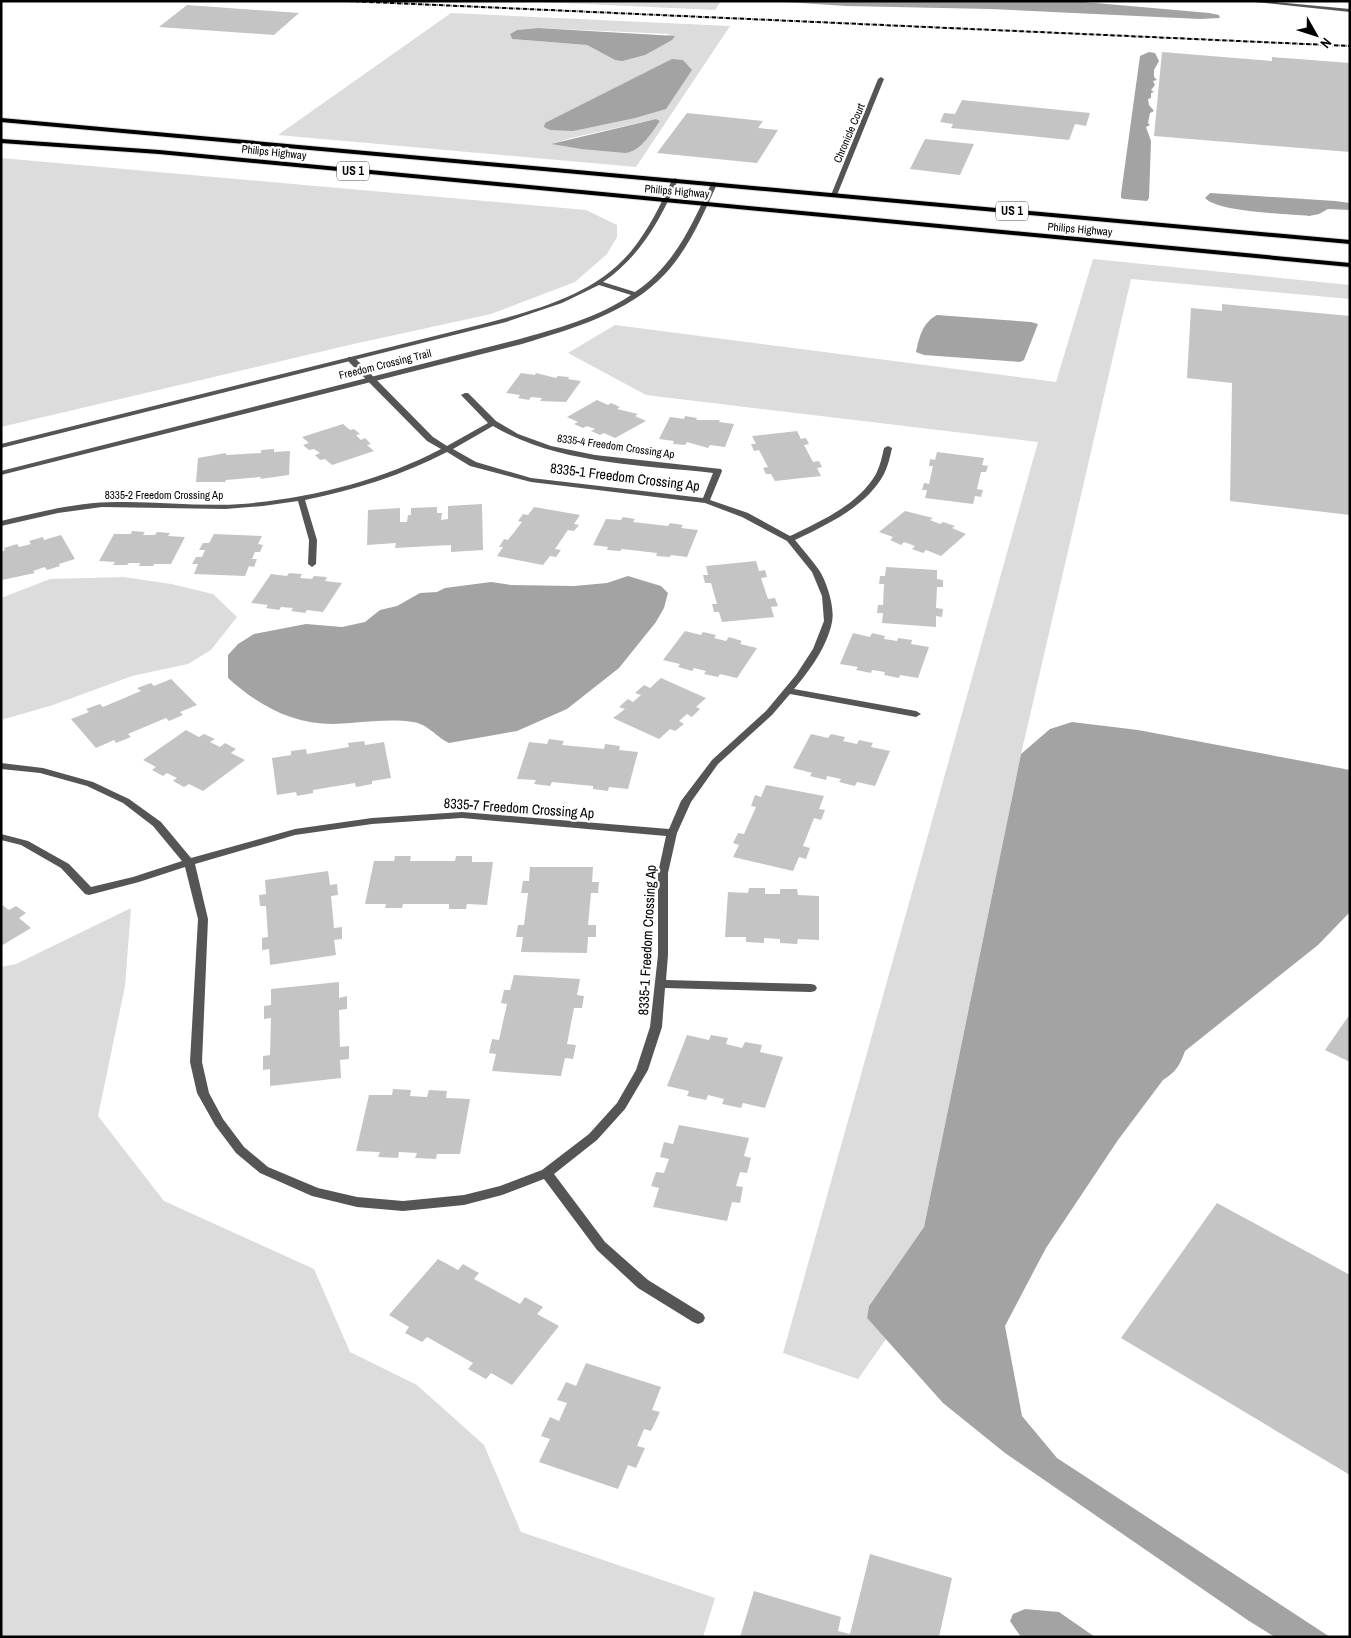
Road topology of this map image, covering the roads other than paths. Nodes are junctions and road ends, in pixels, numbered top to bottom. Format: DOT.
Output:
graph roads {
  1 [pos="1247,1"];
  2 [pos="1350,11"];
  3 [pos="880,79"];
  4 [pos="1,120"];
  5 [pos="1,141"];
  6 [pos="287,146"];
  7 [pos="159,152"];
  8 [pos="675,180"];
  9 [pos="714,184"];
  10 [pos="834,195"];
  11 [pos="666,201"];
  12 [pos="704,205"];
  13 [pos="1350,242"];
  14 [pos="1350,265"];
  15 [pos="599,283"];
  16 [pos="635,294"];
  17 [pos="350,359"];
  18 [pos="370,379"];
  19 [pos="465,394"];
  20 [pos="493,423"];
  21 [pos="1,446"];
  22 [pos="446,448"];
  23 [pos="888,448"];
  24 [pos="1,473"];
  25 [pos="301,499"];
  26 [pos="706,501"];
  27 [pos="1,524"];
  28 [pos="790,539"];
  29 [pos="312,564"];
  30 [pos="788,691"];
  31 [pos="916,714"];
  32 [pos="1,766"];
  33 [pos="672,834"];
  34 [pos="1,837"];
  35 [pos="190,862"];
  36 [pos="661,984"];
  37 [pos="811,988"];
  38 [pos="546,1173"];
  39 [pos="698,1318"];
  1 -- 2 [label="street"];
  3 -- 10 [label="street, Chronicle Court"];
  4 -- 6 [label="main road, Philips Highway / US 1"];
  5 -- 7 [label="main road, Philips Highway / US 1"];
  6 -- 7 [label="main road"];
  6 -- 8 [label="main road, Philips Highway / US 1"];
  7 -- 11 [label="main road, Philips Highway / US 1"];
  8 -- 9 [label="main road, Philips Highway / US 1"];
  8 -- 11 [label="street, Freedom Crossing Trail"];
  9 -- 10 [label="main road, Philips Highway / US 1"];
  9 -- 12 [label="street, Freedom Crossing Trail"];
  10 -- 13 [label="main road, Philips Highway / US 1"];
  11 -- 12 [label="main road, Philips Highway / US 1"];
  11 -- 15 [label="street, Freedom Crossing Trail"];
  12 -- 14 [label="main road, Philips Highway / US 1"];
  12 -- 16 [label="street, Freedom Crossing Trail"];
  15 -- 16 [label="street"];
  15 -- 17 [label="street, Freedom Crossing Trail"];
  16 -- 18 [label="street, Freedom Crossing Trail"];
  17 -- 18 [label="street, 8335-1 Freedom Crossing Ap"];
  17 -- 21 [label="street, Freedom Crossing Trail"];
  18 -- 22 [label="street, 8335-1 Freedom Crossing Ap"];
  18 -- 24 [label="street, Freedom Crossing Trail"];
  19 -- 20 [label="street, 8335-4 Freedom Crossing Ap"];
  20 -- 22 [label="street, 8335-2 Freedom Crossing Ap"];
  20 -- 26 [label="street, 8335-4 Freedom Crossing Ap"];
  22 -- 25 [label="street, 8335-2 Freedom Crossing Ap"];
  22 -- 26 [label="street, 8335-1 Freedom Crossing Ap"];
  23 -- 28 [label="street"];
  25 -- 27 [label="street, 8335-2 Freedom Crossing Ap"];
  25 -- 29 [label="street"];
  26 -- 28 [label="street, 8335-1 Freedom Crossing Ap"];
  28 -- 30 [label="street, 8335-1 Freedom Crossing Ap"];
  30 -- 31 [label="street"];
  30 -- 33 [label="street, 8335-1 Freedom Crossing Ap"];
  32 -- 35 [label="street, 8335-1 Freedom Crossing Ap"];
  33 -- 35 [label="street, 8335-7 Freedom Crossing Ap"];
  33 -- 36 [label="street, 8335-1 Freedom Crossing Ap"];
  34 -- 35 [label="street"];
  35 -- 38 [label="street, 8335-1 Freedom Crossing Ap"];
  36 -- 37 [label="street"];
  36 -- 38 [label="street, 8335-1 Freedom Crossing Ap"];
  38 -- 39 [label="street"];
}
